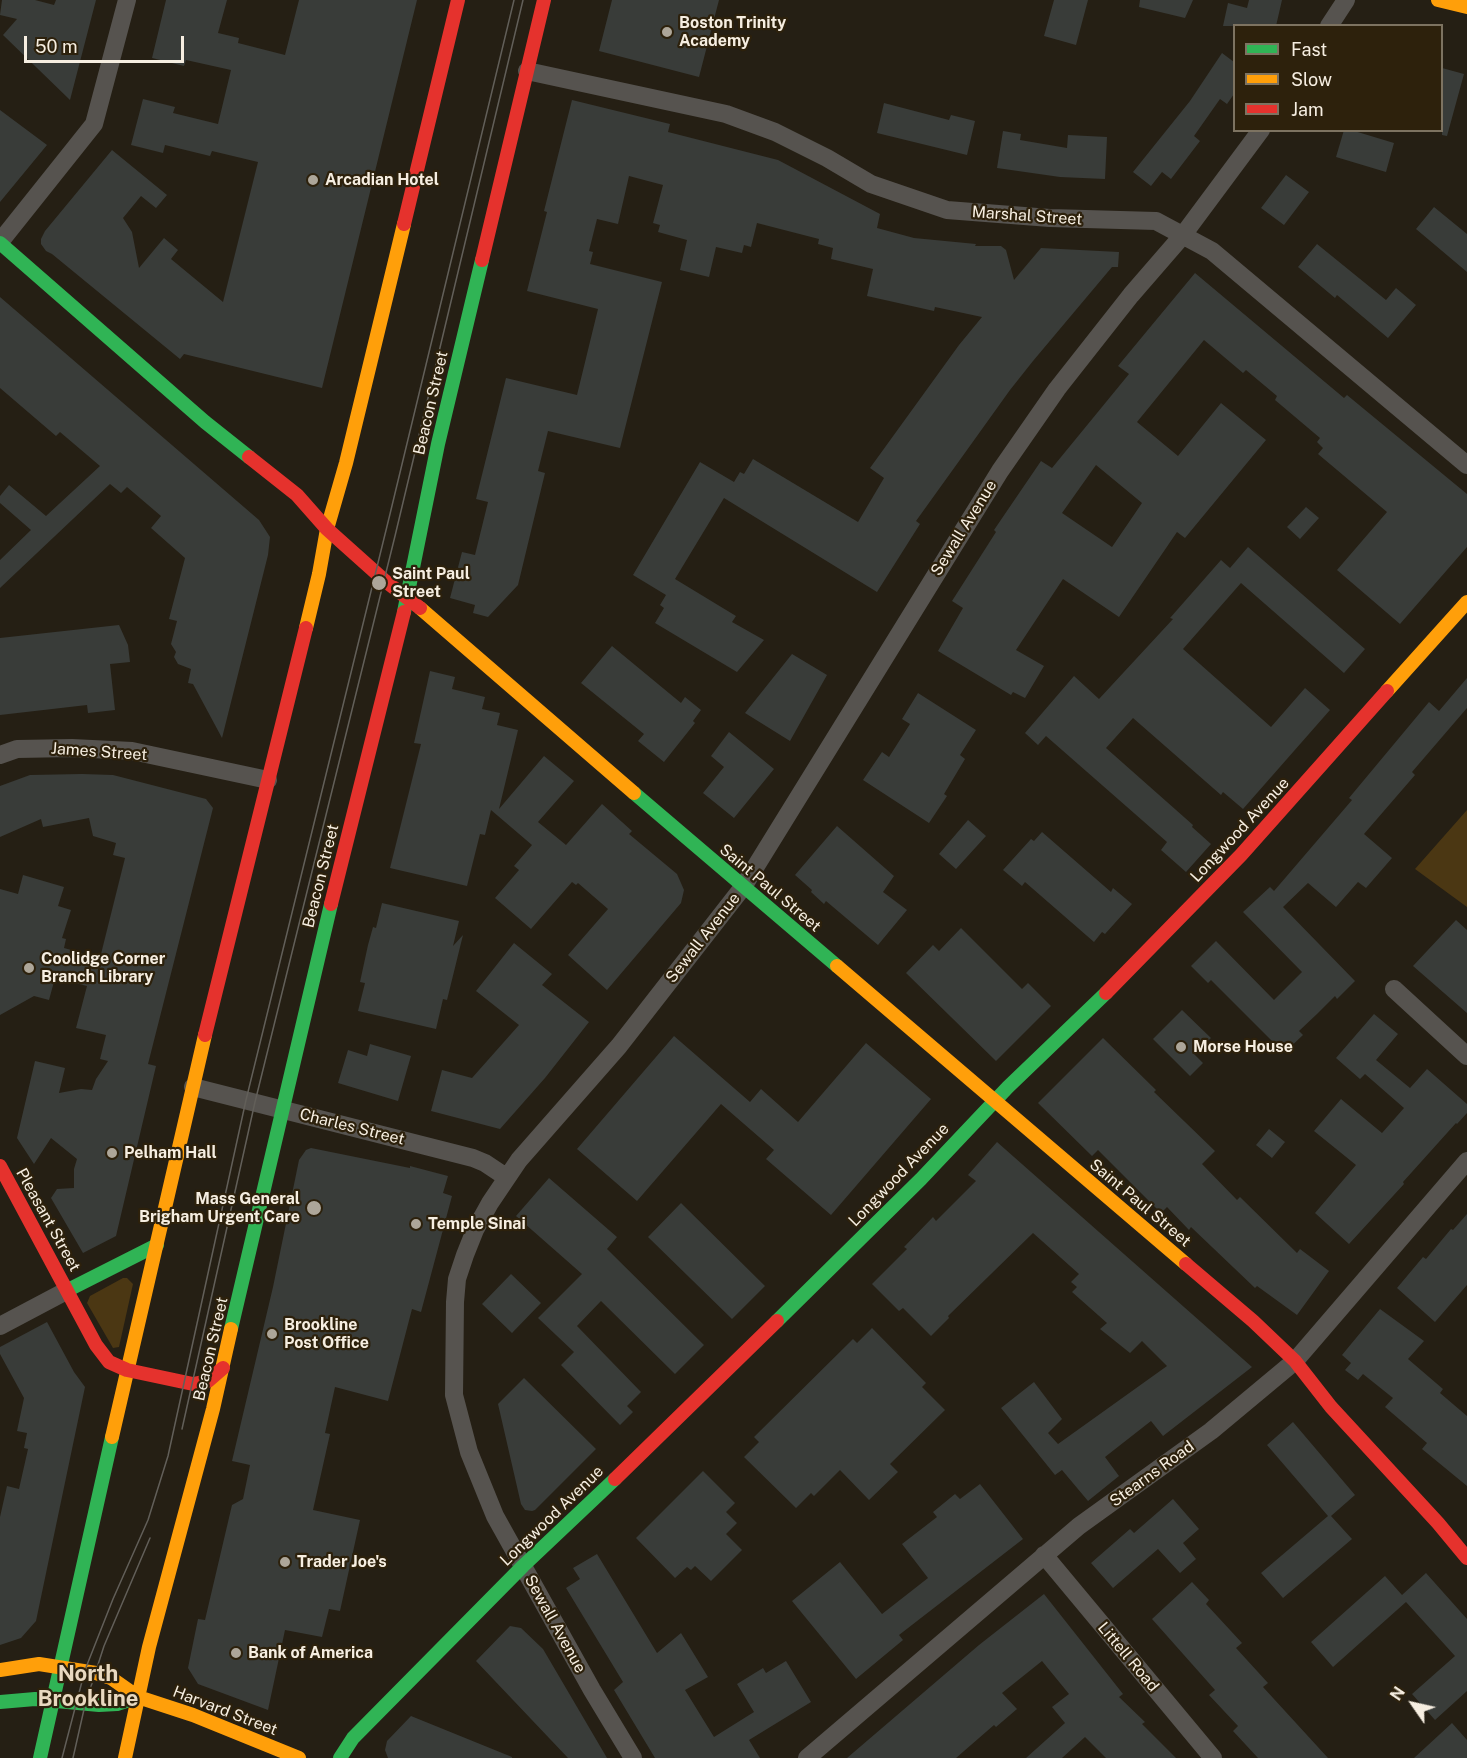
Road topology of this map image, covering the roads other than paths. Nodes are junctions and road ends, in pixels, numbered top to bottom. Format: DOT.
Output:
graph roads {
  1 [pos="127,0"];
  2 [pos="458,0"];
  3 [pos="544,0"];
  4 [pos="1346,0"];
  5 [pos="1445,1"];
  6 [pos="1467,7"];
  7 [pos="1330,24"];
  8 [pos="527,71"];
  9 [pos="1260,132"];
  10 [pos="1183,235"];
  11 [pos="0,242"];
  12 [pos="1467,465"];
  13 [pos="327,530"];
  14 [pos="408,599"];
  15 [pos="1467,602"];
  16 [pos="0,754"];
  17 [pos="268,780"];
  18 [pos="743,887"];
  19 [pos="1394,989"];
  20 [pos="1467,1056"];
  21 [pos="193,1087"];
  22 [pos="995,1100"];
  23 [pos="283,1109"];
  24 [pos="1467,1161"];
  25 [pos="0,1166"];
  26 [pos="506,1177"];
  27 [pos="157,1245"];
  28 [pos="68,1290"];
  29 [pos="0,1326"];
  30 [pos="1295,1361"];
  31 [pos="223,1368"];
  32 [pos="127,1370"];
  33 [pos="1044,1555"];
  34 [pos="1467,1558"];
  35 [pos="523,1566"];
  36 [pos="61,1666"];
  37 [pos="0,1670"];
  38 [pos="138,1697"];
  39 [pos="53,1701"];
  40 [pos="0,1702"];
  41 [pos="40,1758"];
  42 [pos="125,1758"];
  43 [pos="299,1758"];
  44 [pos="340,1758"];
  45 [pos="633,1758"];
  46 [pos="807,1758"];
  47 [pos="1213,1758"];
  1 -- 11 [label="street"];
  2 -- 13 [label="main road"];
  3 -- 8 [label="main road, Beacon Street"];
  4 -- 7 [label="street"];
  5 -- 6 [label="main road"];
  8 -- 10 [label="street, Marshal Street"];
  8 -- 14 [label="main road, Beacon Street"];
  9 -- 10 [label="street, Sewall Avenue"];
  10 -- 12 [label="street, Marshal Street"];
  10 -- 18 [label="street, Sewall Avenue"];
  11 -- 13 [label="main road, Saint Paul Street"];
  13 -- 14 [label="main road, Saint Paul Street"];
  13 -- 17 [label="main road"];
  14 -- 18 [label="main road, Saint Paul Street"];
  14 -- 23 [label="main road, Beacon Street"];
  15 -- 22 [label="main road, Longwood Avenue"];
  16 -- 17 [label="street, James Street"];
  17 -- 21 [label="main road"];
  18 -- 22 [label="main road, Saint Paul Street"];
  18 -- 26 [label="street, Sewall Avenue"];
  19 -- 20 [label="street"];
  21 -- 23 [label="street, Charles Street"];
  21 -- 27 [label="main road"];
  22 -- 30 [label="main road, Saint Paul Street"];
  22 -- 35 [label="main road, Longwood Avenue"];
  23 -- 26 [label="street, Charles Street"];
  23 -- 31 [label="main road, Beacon Street"];
  24 -- 30 [label="street, Stearns Road"];
  25 -- 28 [label="main road, Pleasant Street"];
  26 -- 35 [label="street, Sewall Avenue"];
  27 -- 28 [label="main road, Pleasant Street"];
  27 -- 32 [label="main road"];
  28 -- 29 [label="street"];
  28 -- 32 [label="main road, Pleasant Street"];
  30 -- 33 [label="street, Stearns Road"];
  30 -- 34 [label="main road, Saint Paul Street"];
  31 -- 32 [label="main road, Pleasant Street"];
  31 -- 38 [label="main road, Beacon Street"];
  32 -- 36 [label="main road"];
  33 -- 46 [label="street, Stearns Road"];
  33 -- 47 [label="street, Littell Road"];
  35 -- 44 [label="main road, Longwood Avenue"];
  35 -- 45 [label="street, Sewall Avenue"];
  36 -- 37 [label="main road, Harvard Street"];
  36 -- 38 [label="main road, Harvard Street"];
  36 -- 39 [label="main road"];
  38 -- 39 [label="main road"];
  38 -- 42 [label="main road, Beacon Street"];
  38 -- 43 [label="main road, Harvard Street"];
  39 -- 40 [label="main road"];
  39 -- 41 [label="main road"];
}
